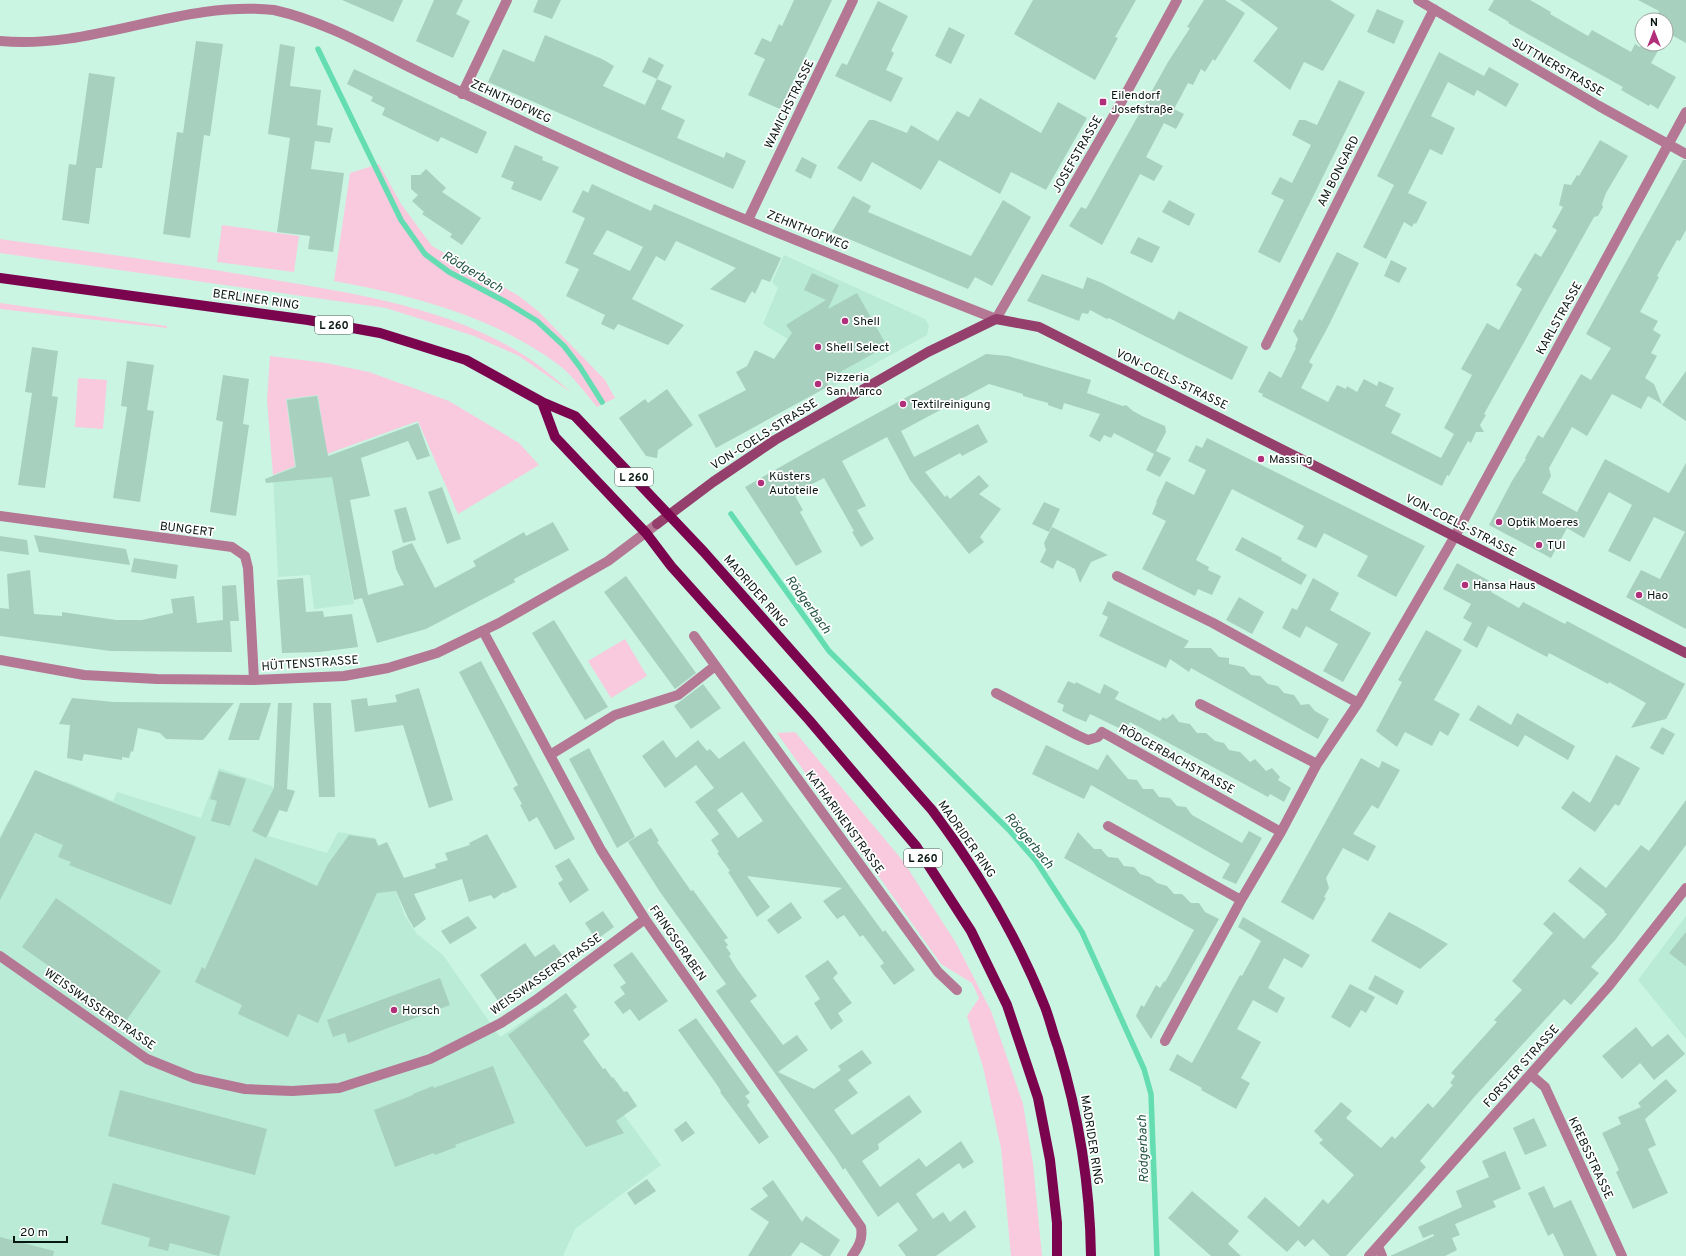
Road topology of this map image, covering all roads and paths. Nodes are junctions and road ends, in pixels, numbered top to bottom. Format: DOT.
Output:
graph roads {
  1 [pos="507,0"];
  2 [pos="853,0"];
  3 [pos="1177,0"];
  4 [pos="1418,0"];
  5 [pos="201,4"];
  6 [pos="1434,9"];
  7 [pos="0,41"];
  8 [pos="462,94"];
  9 [pos="1686,112"];
  10 [pos="1668,144"];
  11 [pos="1686,154"];
  12 [pos="748,220"];
  13 [pos="0,278"];
  14 [pos="996,319"];
  15 [pos="1266,345"];
  16 [pos="542,402"];
  17 [pos="670,514"];
  18 [pos="0,516"];
  19 [pos="657,524"];
  20 [pos="646,533"];
  21 [pos="1455,536"];
  22 [pos="1117,576"];
  23 [pos="483,631"];
  24 [pos="694,636"];
  25 [pos="1686,653"];
  26 [pos="0,660"];
  27 [pos="716,666"];
  28 [pos="254,680"];
  29 [pos="996,692"];
  30 [pos="1358,703"];
  31 [pos="1200,704"];
  32 [pos="550,755"];
  33 [pos="1318,764"];
  34 [pos="1108,826"];
  35 [pos="1281,832"];
  36 [pos="1686,888"];
  37 [pos="1241,900"];
  38 [pos="645,919"];
  39 [pos="0,956"];
  40 [pos="956,990"];
  41 [pos="1165,1041"];
  42 [pos="1531,1075"];
  43 [pos="1378,1246"];
  44 [pos="852,1256"];
  45 [pos="1057,1256"];
  46 [pos="1091,1256"];
  47 [pos="1369,1256"];
  48 [pos="1382,1256"];
  49 [pos="1622,1256"];
  1 -- 8 [label="street"];
  2 -- 12 [label="street, WAMICHSTRASSE"];
  3 -- 14 [label="street, JOSEFSTRASSE"];
  4 -- 6 [label="street, SUTTNERSTRASSE"];
  5 -- 7 [label="street, ZEHNTHOFWEG"];
  5 -- 8 [label="street, ZEHNTHOFWEG"];
  6 -- 10 [label="street, SUTTNERSTRASSE"];
  6 -- 15 [label="street, AM BONGARD"];
  8 -- 12 [label="street, ZEHNTHOFWEG"];
  9 -- 10 [label="street, KARLSTRASSE"];
  10 -- 11 [label="street, SUTTNERSTRASSE"];
  10 -- 21 [label="street, KARLSTRASSE"];
  12 -- 14 [label="street, ZEHNTHOFWEG"];
  13 -- 16 [label="main road, BERLINER RING / L 260"];
  14 -- 17 [label="main road, VON-COELS-STRASSE"];
  14 -- 21 [label="main road, VON-COELS-STRASSE"];
  16 -- 17 [label="main road, BERLINER RING / L 260"];
  16 -- 20 [label="main road, L 260"];
  17 -- 19 [label="main road, VON-COELS-STRASSE"];
  17 -- 46 [label="main road, MADRIDER RING / L 260"];
  18 -- 28 [label="street, BUNGERT"];
  19 -- 20 [label="street, HÜTTENSTRASSE"];
  20 -- 23 [label="street, HÜTTENSTRASSE"];
  20 -- 45 [label="main road, L 260"];
  21 -- 25 [label="main road, VON-COELS-STRASSE"];
  21 -- 30 [label="street"];
  22 -- 30 [label="street"];
  23 -- 28 [label="street, HÜTTENSTRASSE"];
  23 -- 32 [label="street, FRINGSGRABEN"];
  24 -- 27 [label="street, KATHARINENSTRASSE"];
  26 -- 28 [label="street, HÜTTENSTRASSE"];
  27 -- 32 [label="street"];
  27 -- 40 [label="street, KATHARINENSTRASSE"];
  29 -- 35 [label="street, RÖDGERBACHSTRASSE"];
  30 -- 33 [label="street"];
  31 -- 33 [label="street"];
  32 -- 38 [label="street, FRINGSGRABEN"];
  33 -- 35 [label="street"];
  34 -- 37 [label="street"];
  35 -- 37 [label="street"];
  36 -- 42 [label="street, FORSTER STRASSE"];
  37 -- 41 [label="street"];
  38 -- 39 [label="street, WEISSWASSERSTRASSE"];
  38 -- 44 [label="street, FRINGSGRABEN"];
  42 -- 43 [label="street, FORSTER STRASSE"];
  42 -- 49 [label="street, KREBSSTRASSE"];
  43 -- 47 [label="street, FORSTER STRASSE"];
  43 -- 48 [label="street"];
}
